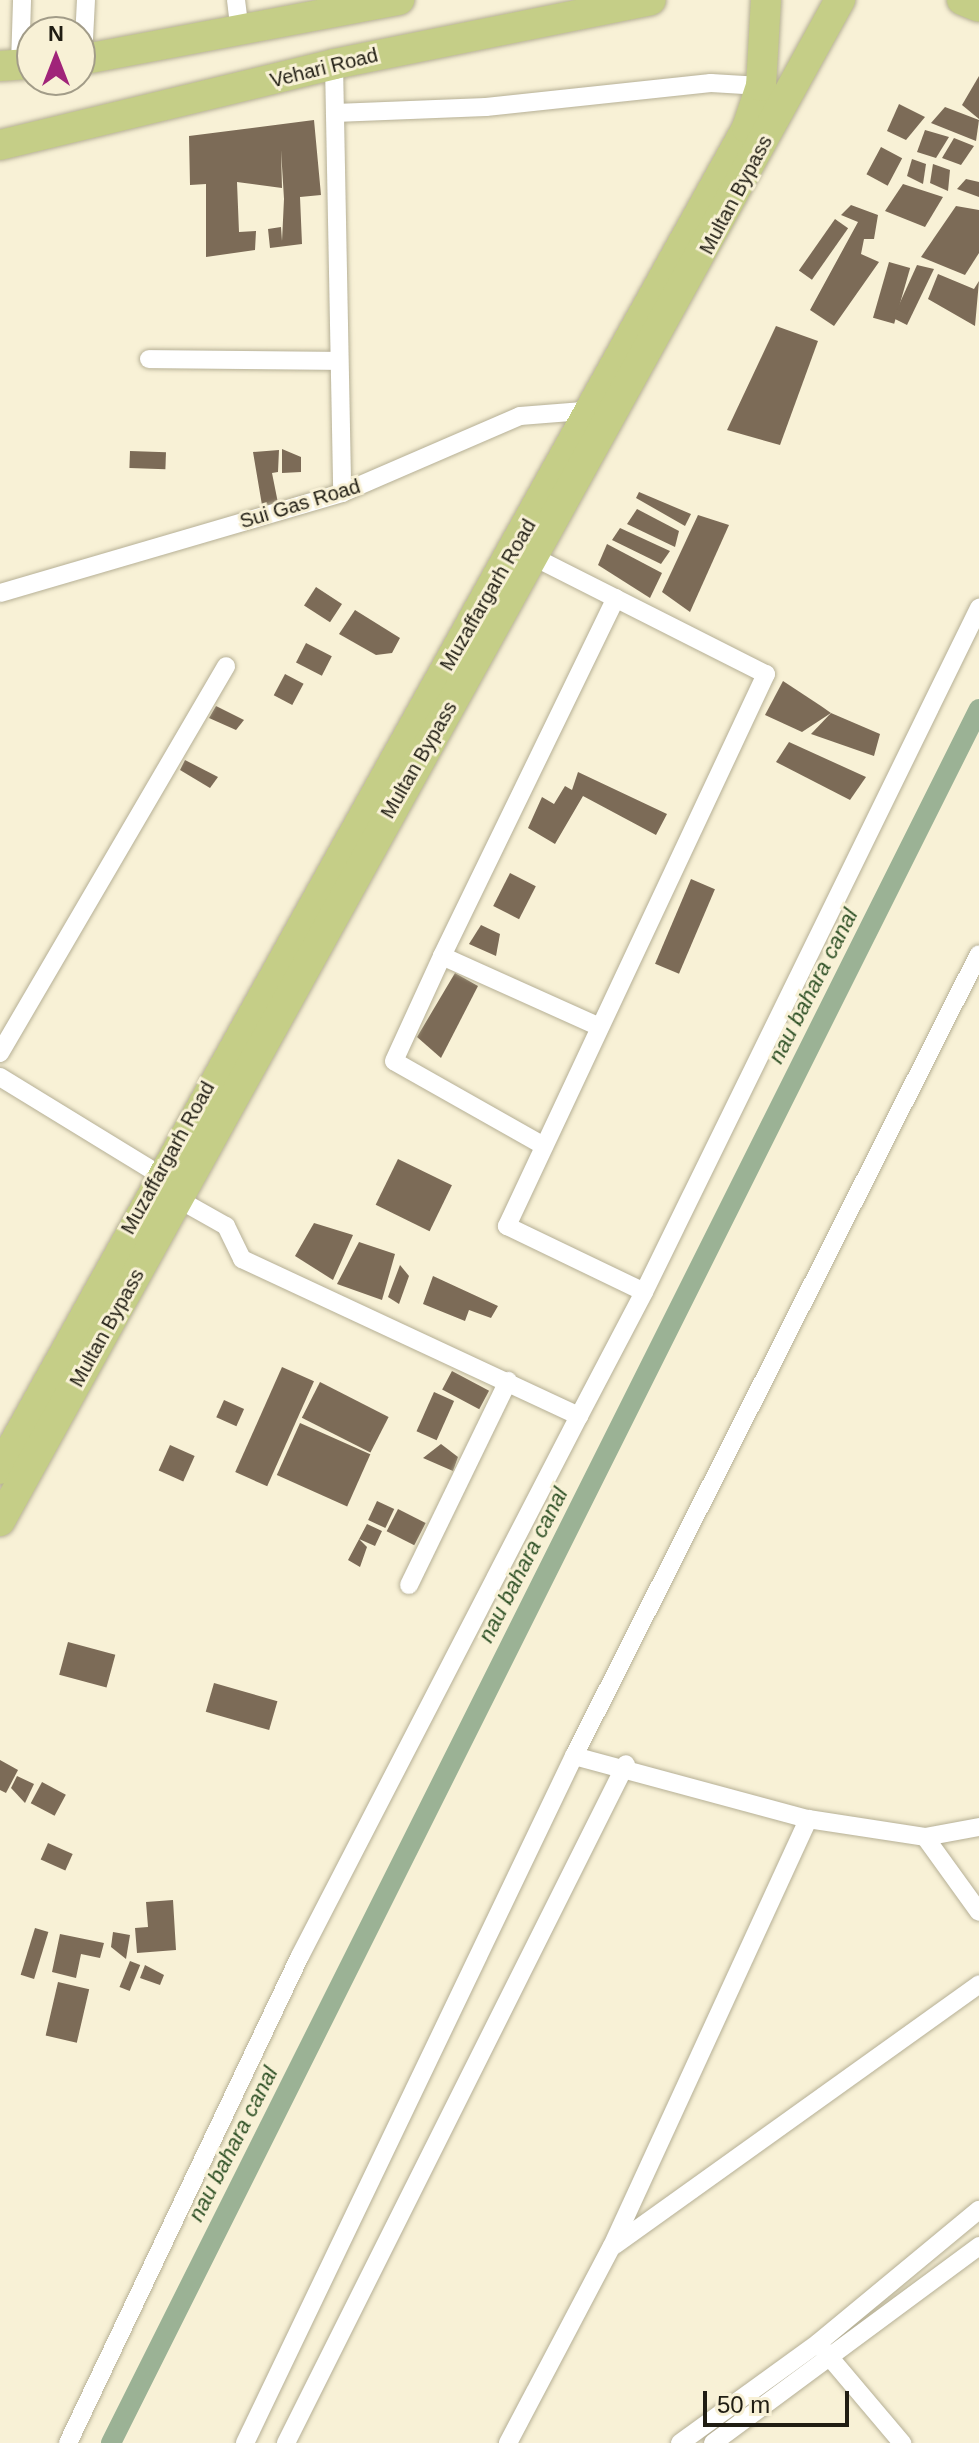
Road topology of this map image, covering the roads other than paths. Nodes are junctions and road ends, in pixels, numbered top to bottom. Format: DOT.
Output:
graph roads {
  1 [pos="236,0"];
  2 [pos="399,0"];
  3 [pos="651,0"];
  4 [pos="766,0"];
  5 [pos="840,0"];
  6 [pos="962,0"];
  7 [pos="979,7"];
  8 [pos="298,10"];
  9 [pos="240,32"];
  10 [pos="96,58"];
  11 [pos="334,64"];
  12 [pos="761,86"];
  13 [pos="335,113"];
  14 [pos="0,145"];
  15 [pos="149,359"];
  16 [pos="339,361"];
  17 [pos="596,410"];
  18 [pos="342,493"];
  19 [pos="525,552"];
  20 [pos="0,593"];
  21 [pos="616,598"];
  22 [pos="979,608"];
  23 [pos="226,666"];
  24 [pos="979,954"];
  25 [pos="442,956"];
  26 [pos="600,1027"];
  27 [pos="0,1053"];
  28 [pos="0,1077"];
  29 [pos="544,1146"];
  30 [pos="158,1174"];
  31 [pos="178,1199"];
  32 [pos="644,1292"];
  33 [pos="508,1381"];
  34 [pos="579,1416"];
  35 [pos="0,1469"];
  36 [pos="0,1521"];
  37 [pos="409,1585"];
  38 [pos="574,1756"];
  39 [pos="626,1764"];
  40 [pos="808,1819"];
  41 [pos="979,1827"];
  42 [pos="925,1837"];
  43 [pos="979,1912"];
  44 [pos="979,1984"];
  45 [pos="979,2210"];
  46 [pos="612,2246"];
  47 [pos="979,2246"];
  48 [pos="823,2350"];
  49 [pos="68,2443"];
  50 [pos="245,2443"];
  51 [pos="286,2443"];
  52 [pos="508,2443"];
  53 [pos="680,2443"];
  54 [pos="713,2443"];
  55 [pos="902,2443"];
  1 -- 9 [label="street"];
  2 -- 8 [label="main road"];
  3 -- 11 [label="main road, Vehari Road"];
  4 -- 12 [label="main road, Muzaffargarh Road"];
  5 -- 19 [label="main road, Multan Bypass"];
  6 -- 7 [label="main road"];
  8 -- 9 [label="main road"];
  9 -- 10 [label="main road"];
  11 -- 13 [label="street"];
  11 -- 14 [label="main road, Vehari Road"];
  12 -- 13 [label="street"];
  12 -- 17 [label="main road, Muzaffargarh Road"];
  13 -- 16 [label="street"];
  15 -- 16 [label="street"];
  16 -- 18 [label="street"];
  17 -- 18 [label="street, Sui Gas Road"];
  17 -- 19 [label="main road, Muzaffargarh Road"];
  18 -- 20 [label="street, Sui Gas Road"];
  19 -- 21 [label="street"];
  19 -- 30 [label="main road, Muzaffargarh Road"];
  19 -- 31 [label="main road, Multan Bypass"];
  21 -- 25 [label="street"];
  21 -- 26 [label="street"];
  22 -- 32 [label="street"];
  23 -- 27 [label="street"];
  24 -- 38 [label="street"];
  25 -- 26 [label="street"];
  25 -- 29 [label="street"];
  26 -- 29 [label="street"];
  28 -- 30 [label="street"];
  29 -- 32 [label="street"];
  30 -- 35 [label="main road, Muzaffargarh Road"];
  31 -- 33 [label="street"];
  31 -- 36 [label="main road, Multan Bypass"];
  32 -- 34 [label="street"];
  33 -- 34 [label="street"];
  33 -- 37 [label="street"];
  34 -- 49 [label="street"];
  38 -- 39 [label="street"];
  38 -- 50 [label="street"];
  39 -- 40 [label="street"];
  39 -- 51 [label="street"];
  40 -- 42 [label="street"];
  40 -- 46 [label="street"];
  41 -- 42 [label="street"];
  42 -- 43 [label="street"];
  44 -- 46 [label="street"];
  45 -- 48 [label="street"];
  46 -- 52 [label="street"];
  47 -- 48 [label="street"];
  48 -- 53 [label="street"];
  48 -- 54 [label="street"];
  48 -- 55 [label="street"];
}
